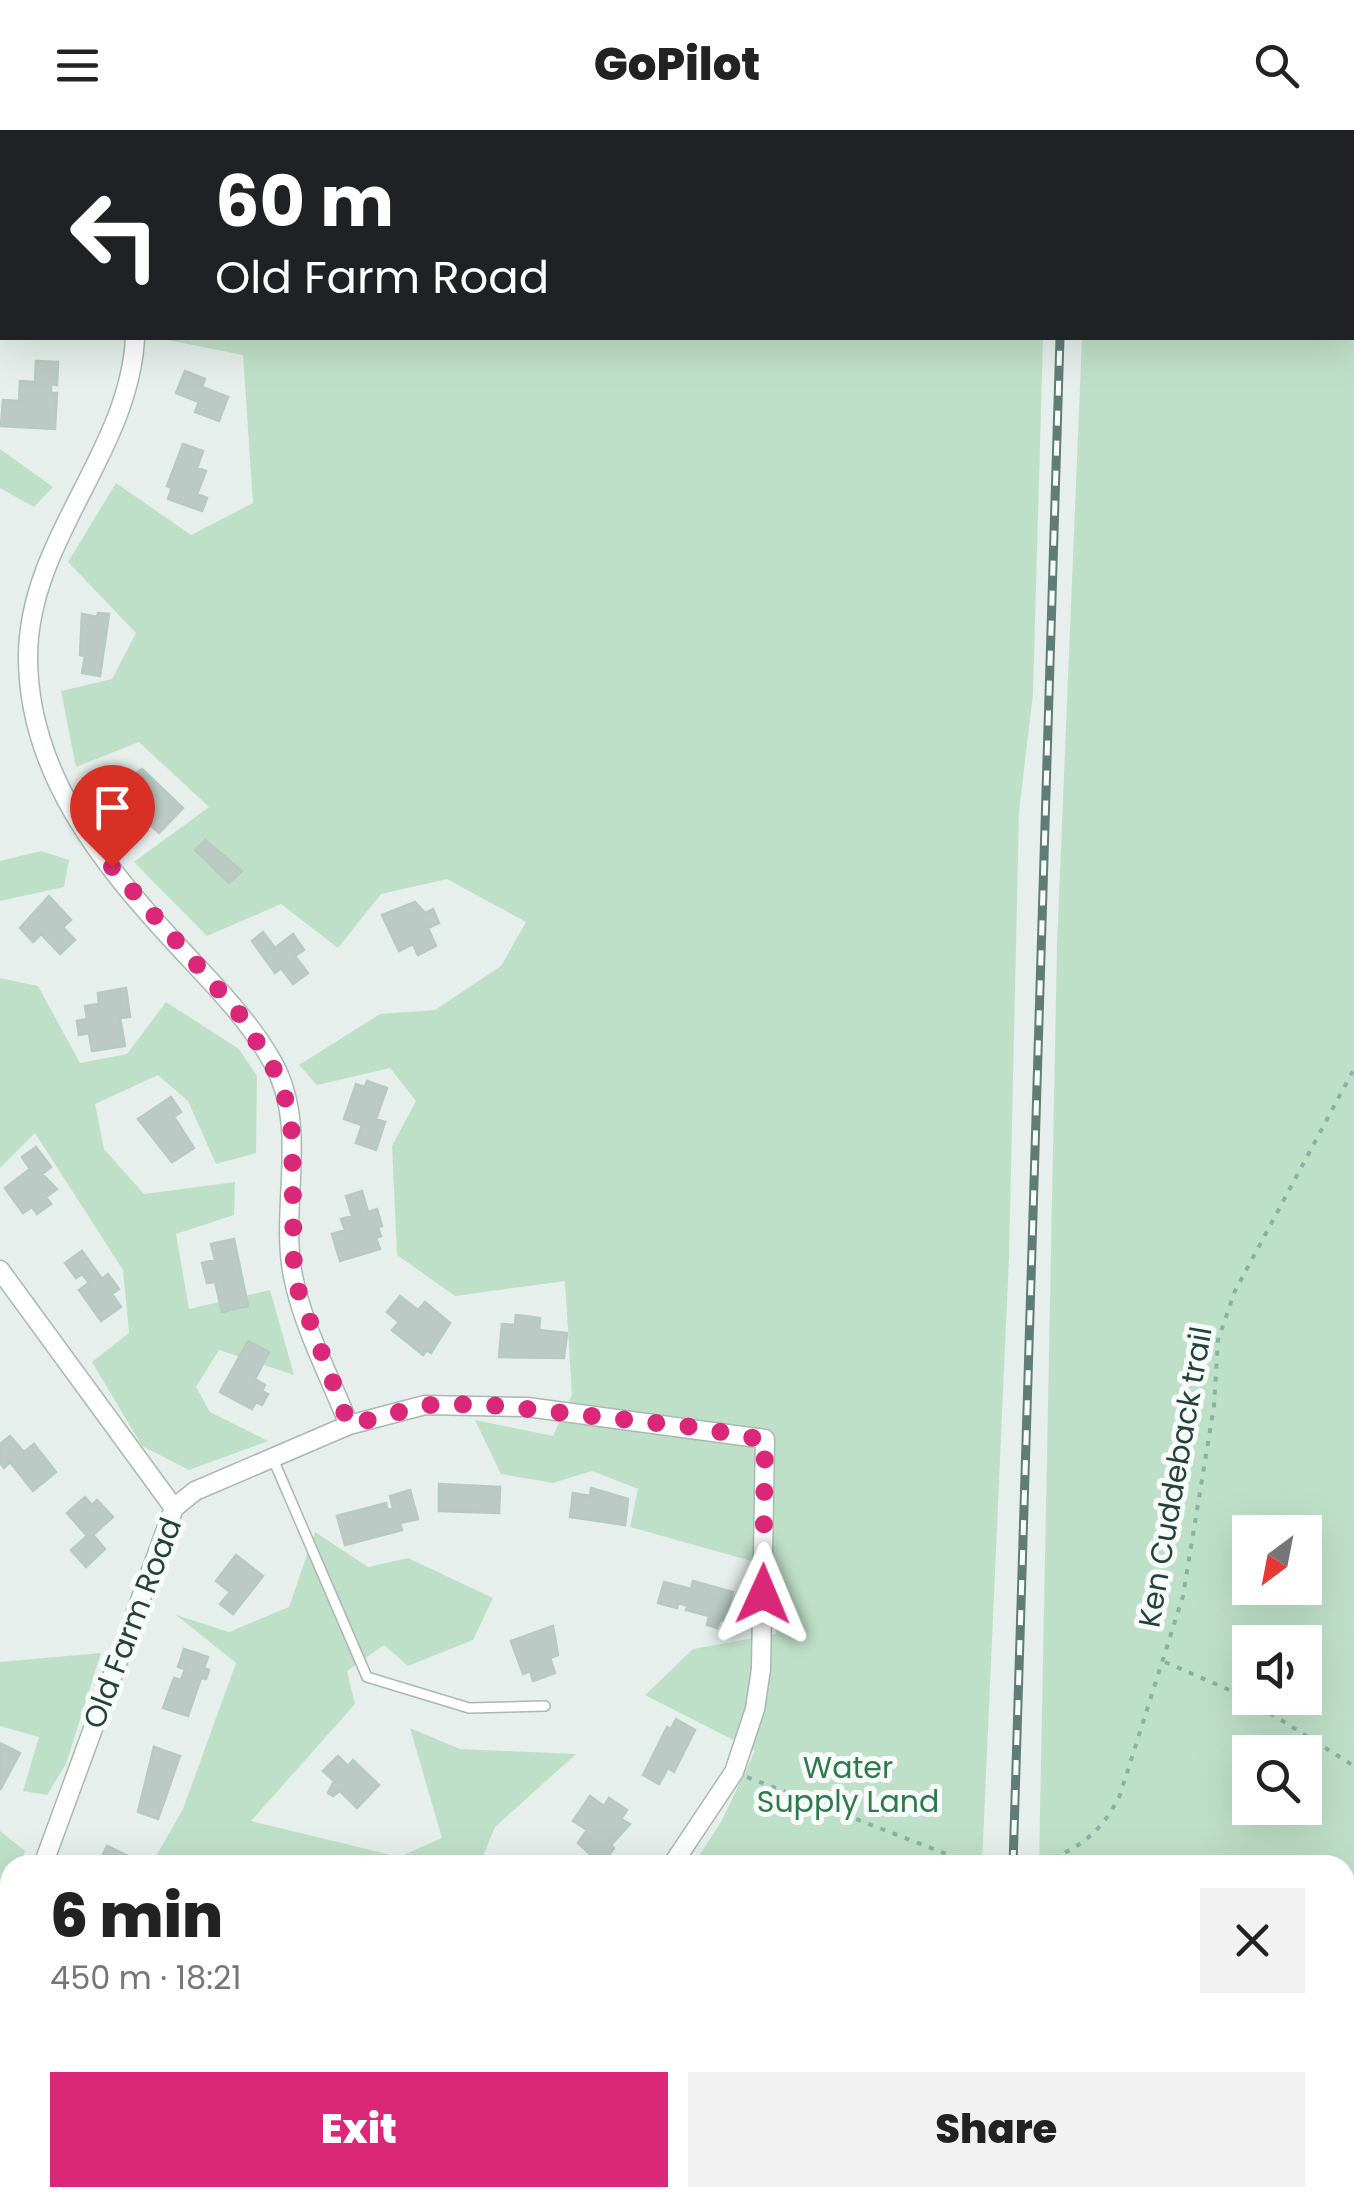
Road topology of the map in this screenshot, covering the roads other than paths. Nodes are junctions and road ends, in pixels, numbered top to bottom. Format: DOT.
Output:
graph roads {
  1 [pos="135,340"];
  2 [pos="0,1270"];
  3 [pos="349,1425"];
  4 [pos="272,1456"];
  5 [pos="174,1508"];
  6 [pos="545,1706"];
  7 [pos="47,1855"];
  8 [pos="679,1855"];
  1 -- 3 [label="street"];
  2 -- 5 [label="street"];
  3 -- 4 [label="street, Old Farm Road"];
  3 -- 8 [label="street, Old Farm Road"];
  4 -- 5 [label="street, Old Farm Road"];
  4 -- 6 [label="lane"];
  5 -- 7 [label="street, Old Farm Road"];
}
